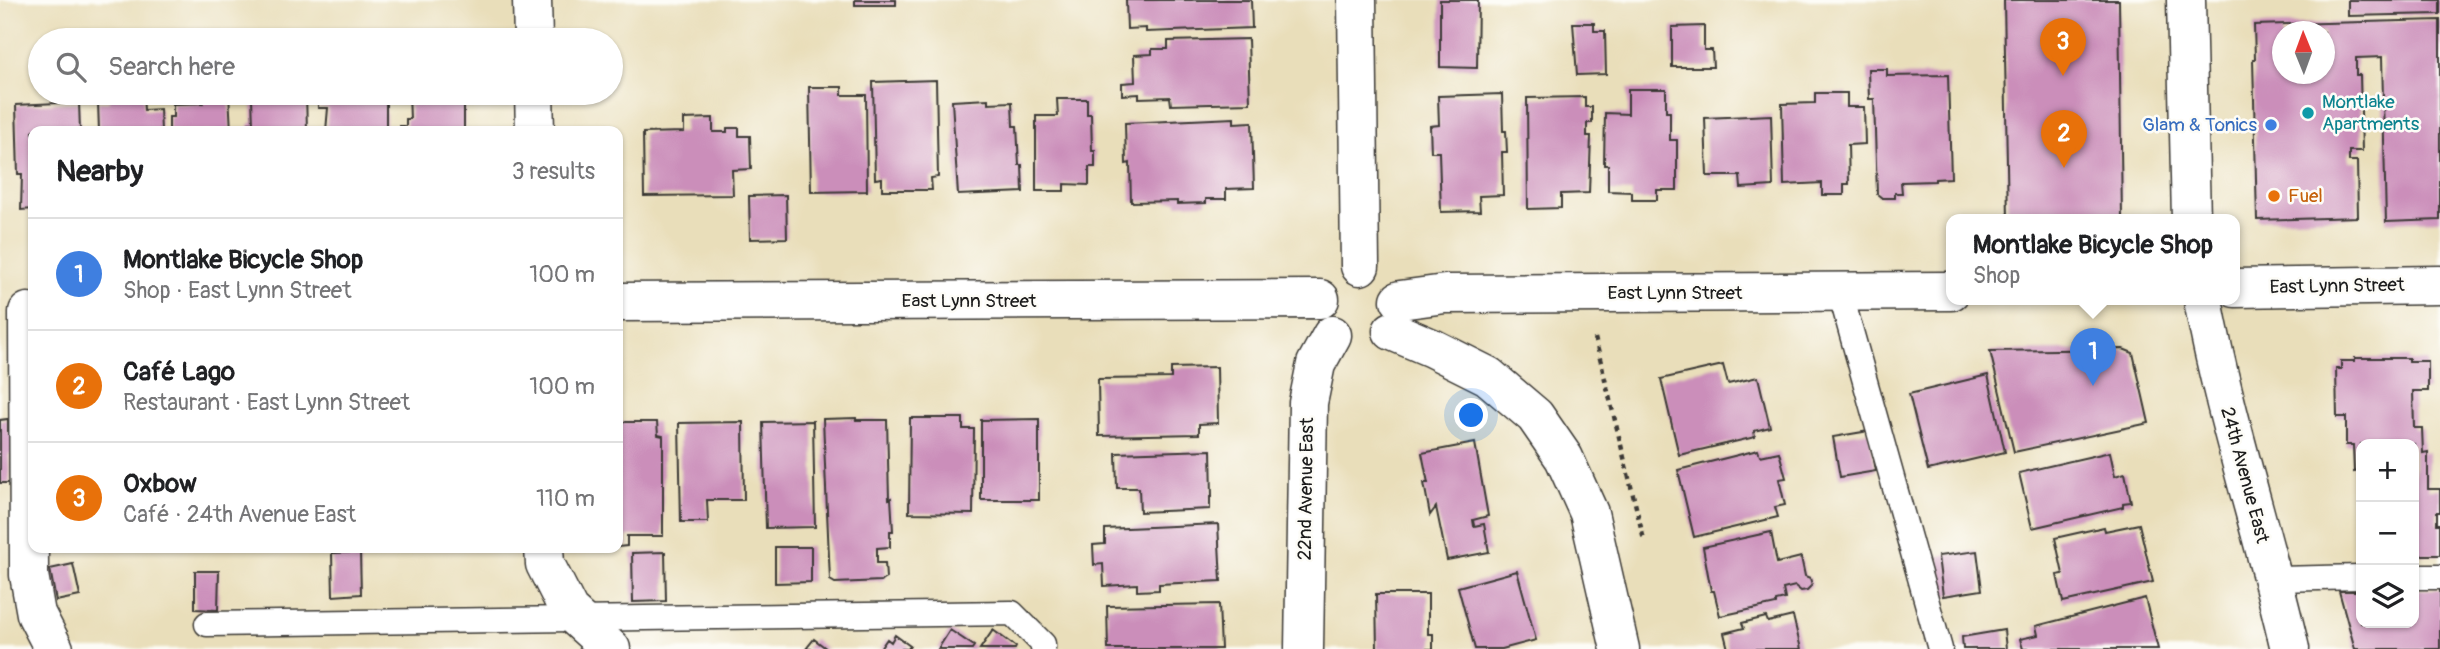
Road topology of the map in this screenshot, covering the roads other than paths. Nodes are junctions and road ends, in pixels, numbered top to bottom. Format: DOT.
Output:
graph roads {
  1 [pos="532,0"];
  2 [pos="1357,0"];
  3 [pos="2186,0"];
  4 [pos="533,28"];
  5 [pos="534,105"];
  6 [pos="535,126"];
  7 [pos="2191,214"];
  8 [pos="1360,266"];
  9 [pos="2440,285"];
  10 [pos="2240,288"];
  11 [pos="1946,290"];
  12 [pos="1840,292"];
  13 [pos="623,302"];
  14 [pos="2204,305"];
  15 [pos="20,312"];
  16 [pos="1396,316"];
  17 [pos="1326,317"];
  18 [pos="28,522"];
  19 [pos="29,553"];
  20 [pos="544,556"];
  21 [pos="2419,577"];
  22 [pos="2440,577"];
  23 [pos="2356,578"];
  24 [pos="2273,579"];
  25 [pos="577,618"];
  26 [pos="207,624"];
  27 [pos="54,649"];
  28 [pos="611,649"];
  29 [pos="1043,649"];
  30 [pos="1304,649"];
  31 [pos="1620,649"];
  32 [pos="1940,649"];
  33 [pos="2290,649"];
  1 -- 4 [label="street"];
  2 -- 8 [label="street"];
  3 -- 7 [label="street"];
  5 -- 6 [label="street"];
  8 -- 16 [label="street"];
  8 -- 17 [label="street"];
  9 -- 10 [label="street, East Lynn Street"];
  11 -- 12 [label="street, East Lynn Street"];
  12 -- 16 [label="street, East Lynn Street"];
  12 -- 32 [label="lane"];
  13 -- 17 [label="street, East Lynn Street"];
  14 -- 24 [label="street, 24th Avenue East"];
  15 -- 18 [label="street"];
  16 -- 17 [label="street"];
  16 -- 31 [label="street"];
  17 -- 30 [label="street, 22nd Avenue East"];
  19 -- 27 [label="street"];
  20 -- 25 [label="street"];
  21 -- 22 [label="lane"];
  23 -- 24 [label="lane"];
  24 -- 33 [label="street, 24th Avenue East"];
  25 -- 26 [label="lane"];
  25 -- 28 [label="street"];
  25 -- 29 [label="lane"];
}
